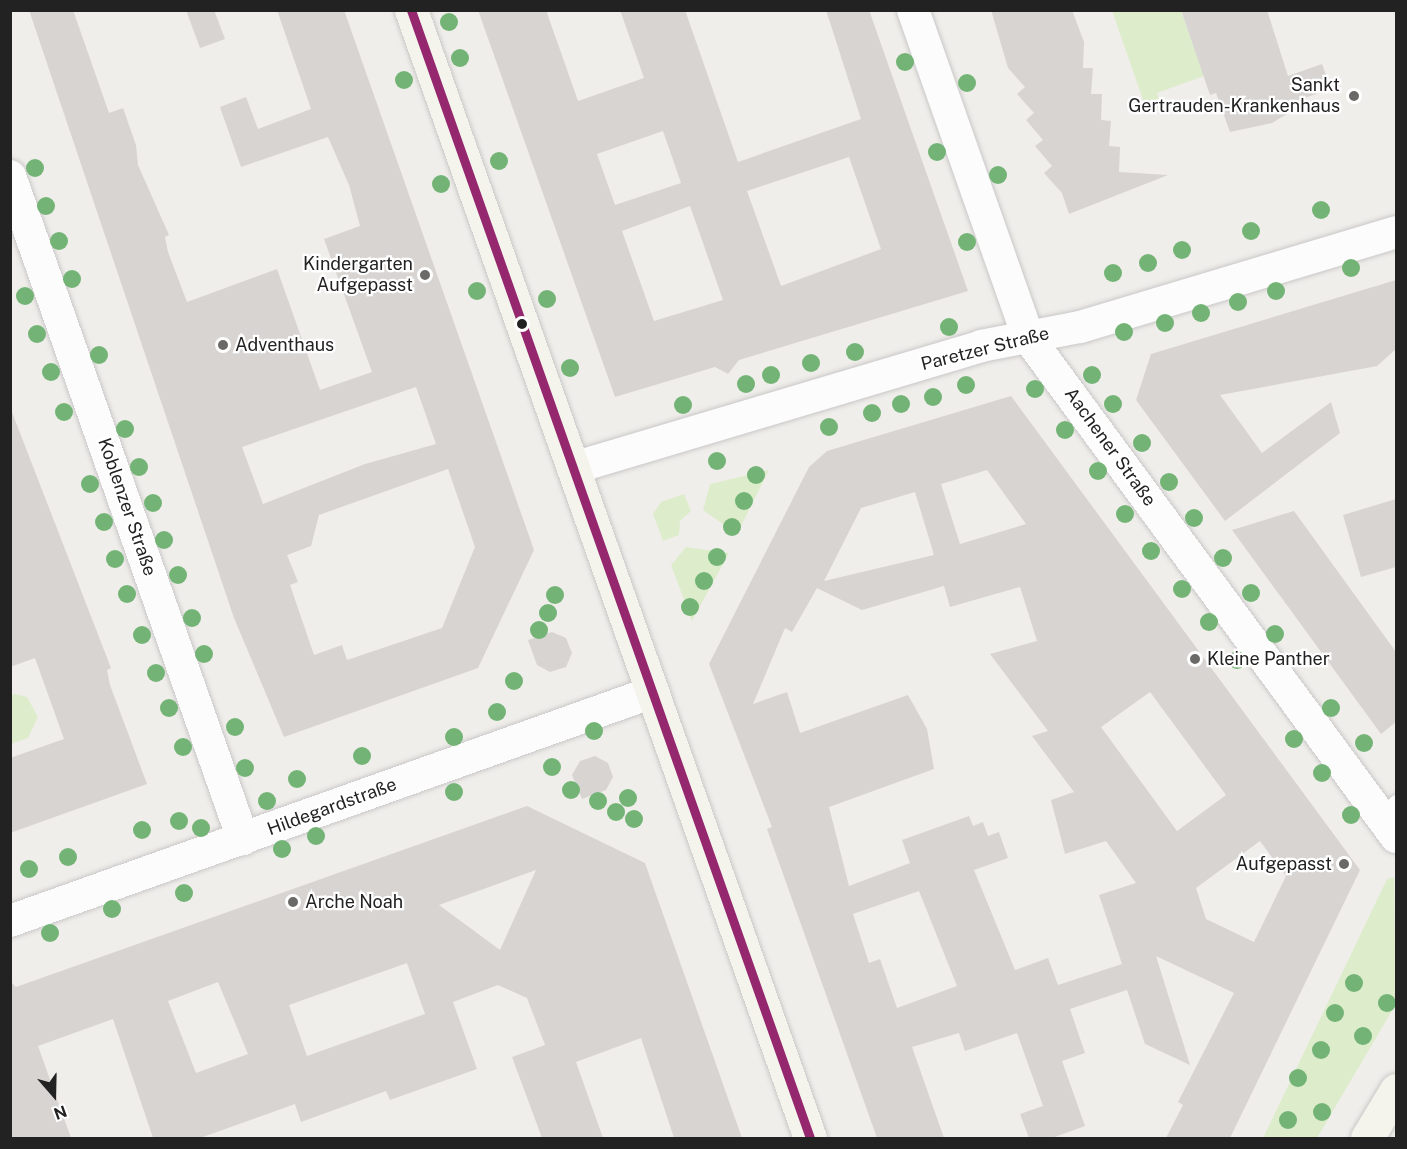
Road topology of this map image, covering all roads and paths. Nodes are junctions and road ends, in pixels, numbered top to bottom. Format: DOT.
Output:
graph roads {
  1 [pos="411,10"];
  2 [pos="913,10"];
  3 [pos="10,176"];
  4 [pos="1396,232"];
  5 [pos="1028,338"];
  6 [pos="573,468"];
  7 [pos="653,692"];
  8 [pos="1391,818"];
  9 [pos="243,839"];
  10 [pos="10,921"];
  11 [pos="1396,1090"];
  12 [pos="810,1138"];
  13 [pos="1367,1138"];
  1 -- 6 [label="main road"];
  2 -- 5 [label="street, Aachener Straße"];
  3 -- 9 [label="street, Koblenzer Straße"];
  4 -- 5 [label="street, Paretzer Straße"];
  5 -- 6 [label="street, Paretzer Straße"];
  5 -- 8 [label="street, Aachener Straße"];
  6 -- 7 [label="main road"];
  7 -- 9 [label="street, Hildegardstraße"];
  7 -- 12 [label="main road"];
  9 -- 10 [label="street, Hildegardstraße"];
  11 -- 13 [label="main road"];
}
